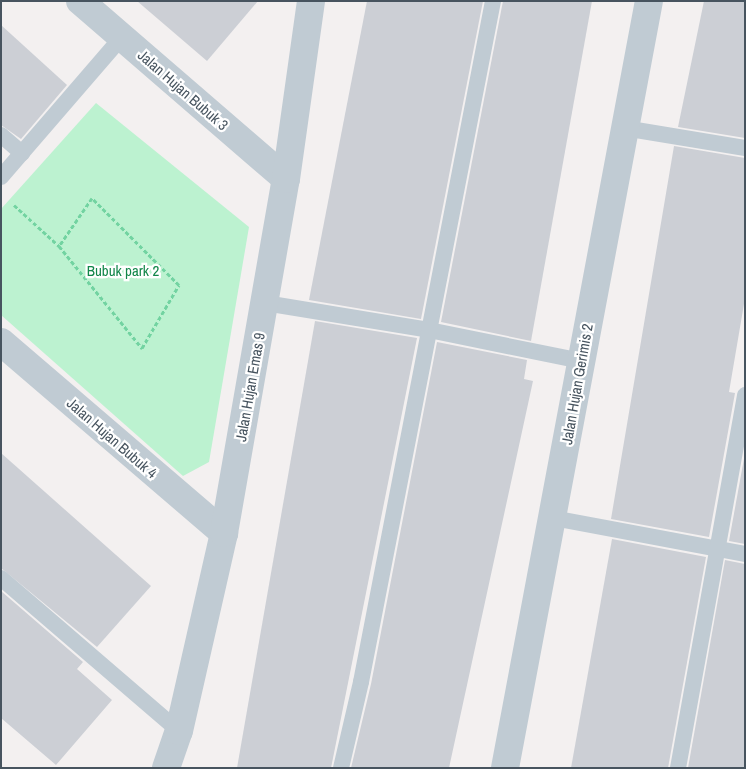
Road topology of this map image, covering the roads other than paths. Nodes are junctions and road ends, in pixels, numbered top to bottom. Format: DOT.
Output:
graph roads {
  1 [pos="80,1"];
  2 [pos="311,1"];
  3 [pos="492,1"];
  4 [pos="649,1"];
  5 [pos="122,37"];
  6 [pos="624,128"];
  7 [pos="1,135"];
  8 [pos="745,148"];
  9 [pos="22,153"];
  10 [pos="1,177"];
  11 [pos="286,180"];
  12 [pos="265,303"];
  13 [pos="430,330"];
  14 [pos="1,342"];
  15 [pos="581,361"];
  16 [pos="745,395"];
  17 [pos="552,518"];
  18 [pos="224,533"];
  19 [pos="717,549"];
  20 [pos="745,554"];
  21 [pos="1,578"];
  22 [pos="179,730"];
  23 [pos="166,768"];
  24 [pos="341,768"];
  25 [pos="505,768"];
  26 [pos="678,768"];
  1 -- 5 [label="street, Jalan Hujan Bubuk 3"];
  2 -- 11 [label="street, Jalan Hujan Emas 9"];
  3 -- 13 [label="lane"];
  4 -- 6 [label="street, Jalan Hujan Gerimis 2"];
  5 -- 9 [label="lane"];
  5 -- 11 [label="street, Jalan Hujan Bubuk 3"];
  6 -- 8 [label="lane"];
  6 -- 15 [label="street, Jalan Hujan Gerimis 2"];
  7 -- 9 [label="lane"];
  9 -- 10 [label="lane"];
  11 -- 12 [label="street, Jalan Hujan Emas 9"];
  12 -- 13 [label="lane"];
  12 -- 18 [label="street, Jalan Hujan Emas 9"];
  13 -- 15 [label="lane"];
  13 -- 24 [label="lane"];
  14 -- 18 [label="street, Jalan Hujan Bubuk 4"];
  15 -- 17 [label="street, Jalan Hujan Gerimis 2"];
  16 -- 19 [label="lane"];
  17 -- 19 [label="lane"];
  17 -- 25 [label="street, Jalan Hujan Gerimis 2"];
  18 -- 22 [label="street, Jalan Hujan Emas 9"];
  19 -- 20 [label="lane"];
  19 -- 26 [label="lane"];
  21 -- 22 [label="lane"];
  22 -- 23 [label="street, Jalan Hujan Emas 9"];
}
